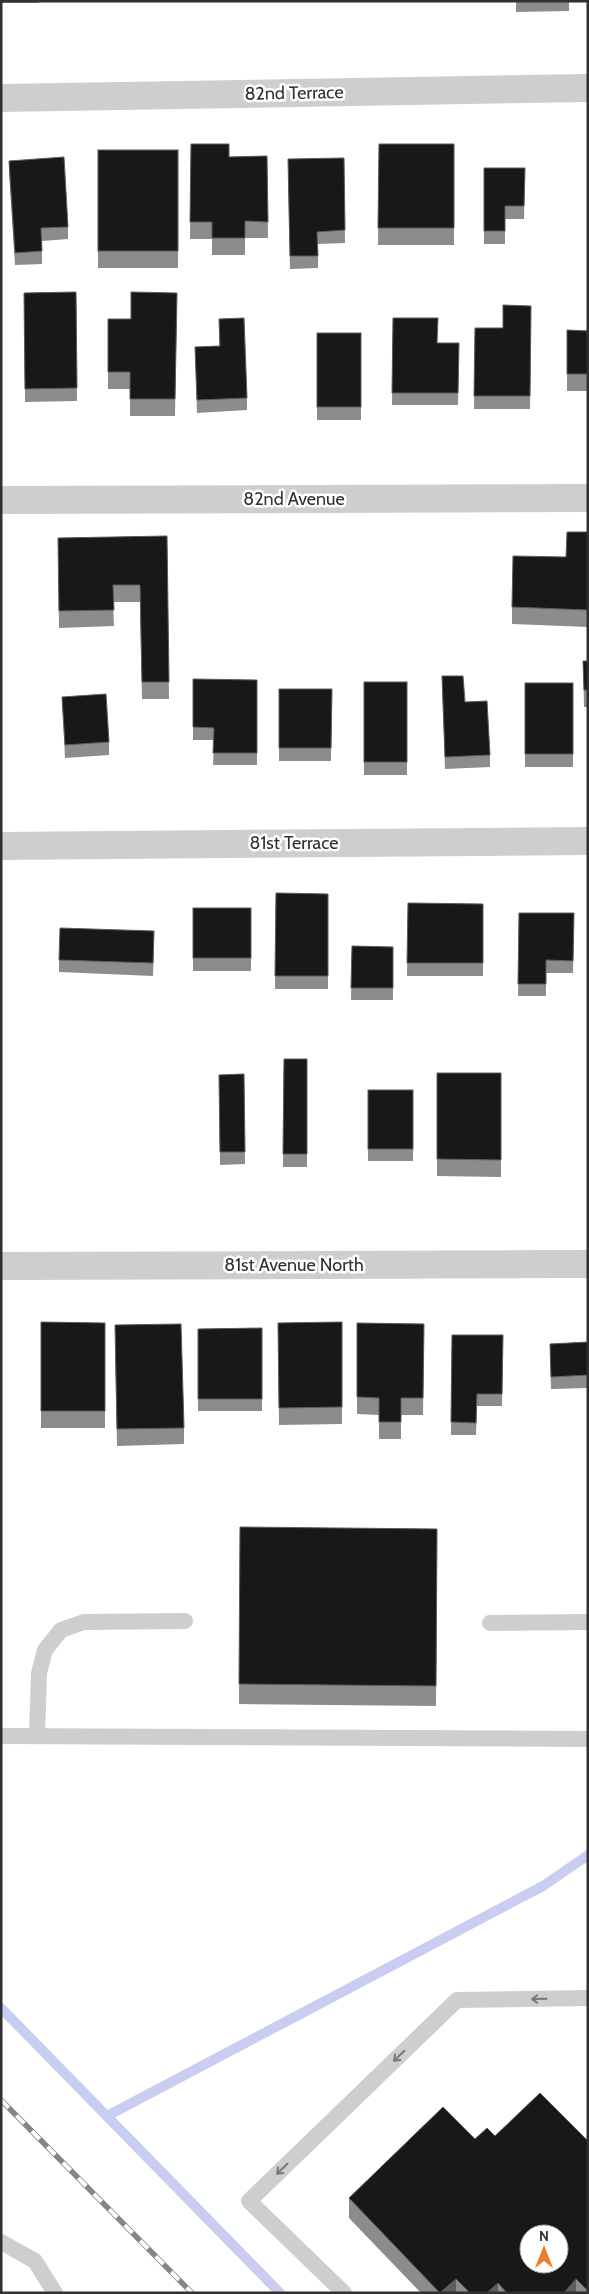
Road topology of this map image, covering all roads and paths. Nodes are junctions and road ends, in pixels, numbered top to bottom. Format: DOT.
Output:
graph roads {
  1 [pos="588,88"];
  2 [pos="1,98"];
  3 [pos="588,498"];
  4 [pos="1,500"];
  5 [pos="588,841"];
  6 [pos="1,846"];
  7 [pos="588,1264"];
  8 [pos="1,1266"];
  9 [pos="185,1621"];
  10 [pos="588,1622"];
  11 [pos="490,1623"];
  12 [pos="1,1736"];
  13 [pos="37,1736"];
  14 [pos="588,1739"];
  15 [pos="588,1998"];
  16 [pos="1,2242"];
  17 [pos="55,2293"];
  18 [pos="344,2293"];
  1 -- 2 [label="street, 82nd Terrace"];
  3 -- 4 [label="street, 82nd Avenue"];
  5 -- 6 [label="street, 81st Terrace"];
  7 -- 8 [label="street, 81st Avenue North"];
  9 -- 13 [label="lane"];
  10 -- 11 [label="lane"];
  12 -- 13 [label="lane"];
  13 -- 14 [label="lane"];
  15 -- 18 [label="lane, one-way"];
  16 -- 17 [label="lane"];
}
